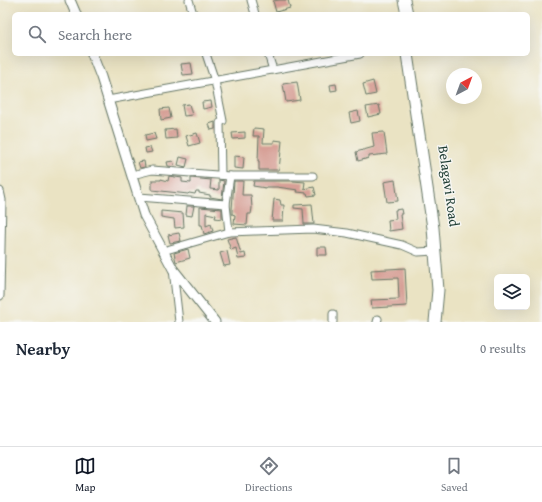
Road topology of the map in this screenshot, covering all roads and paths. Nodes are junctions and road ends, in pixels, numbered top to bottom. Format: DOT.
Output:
graph roads {
  1 [pos="70,0"];
  2 [pos="189,0"];
  3 [pos="251,0"];
  4 [pos="398,0"];
  5 [pos="404,0"];
  6 [pos="75,12"];
  7 [pos="192,12"];
  8 [pos="254,12"];
  9 [pos="400,12"];
  10 [pos="407,12"];
  11 [pos="93,56"];
  12 [pos="207,56"];
  13 [pos="269,56"];
  14 [pos="349,56"];
  15 [pos="408,56"];
  16 [pos="414,56"];
  17 [pos="273,70"];
  18 [pos="215,81"];
  19 [pos="108,100"];
  20 [pos="132,175"];
  21 [pos="221,175"];
  22 [pos="230,176"];
  23 [pos="313,176"];
  24 [pos="0,191"];
  25 [pos="139,197"];
  26 [pos="226,204"];
  27 [pos="228,232"];
  28 [pos="435,250"];
  29 [pos="163,251"];
  30 [pos="173,269"];
  31 [pos="0,296"];
  32 [pos="333,314"];
  33 [pos="179,322"];
  34 [pos="215,322"];
  35 [pos="333,322"];
  36 [pos="435,322"];
  37 [pos="443,322"];
  1 -- 6 [label="main road"];
  2 -- 7 [label="street"];
  3 -- 8 [label="street"];
  4 -- 9 [label="main road"];
  5 -- 10 [label="main road"];
  11 -- 19 [label="main road"];
  12 -- 18 [label="street"];
  13 -- 17 [label="street"];
  14 -- 17 [label="street"];
  15 -- 28 [label="main road"];
  16 -- 37 [label="main road, Belagavi Road"];
  17 -- 18 [label="street"];
  18 -- 19 [label="street"];
  18 -- 21 [label="street"];
  19 -- 20 [label="main road"];
  20 -- 21 [label="street"];
  20 -- 25 [label="main road"];
  21 -- 22 [label="street"];
  22 -- 23 [label="street"];
  22 -- 26 [label="street"];
  24 -- 31 [label="street"];
  25 -- 26 [label="street"];
  25 -- 29 [label="main road"];
  26 -- 27 [label="street"];
  27 -- 28 [label="street"];
  27 -- 29 [label="street"];
  28 -- 36 [label="main road"];
  29 -- 30 [label="main road"];
  30 -- 33 [label="street"];
  30 -- 34 [label="main road"];
  32 -- 35 [label="street"];
}
